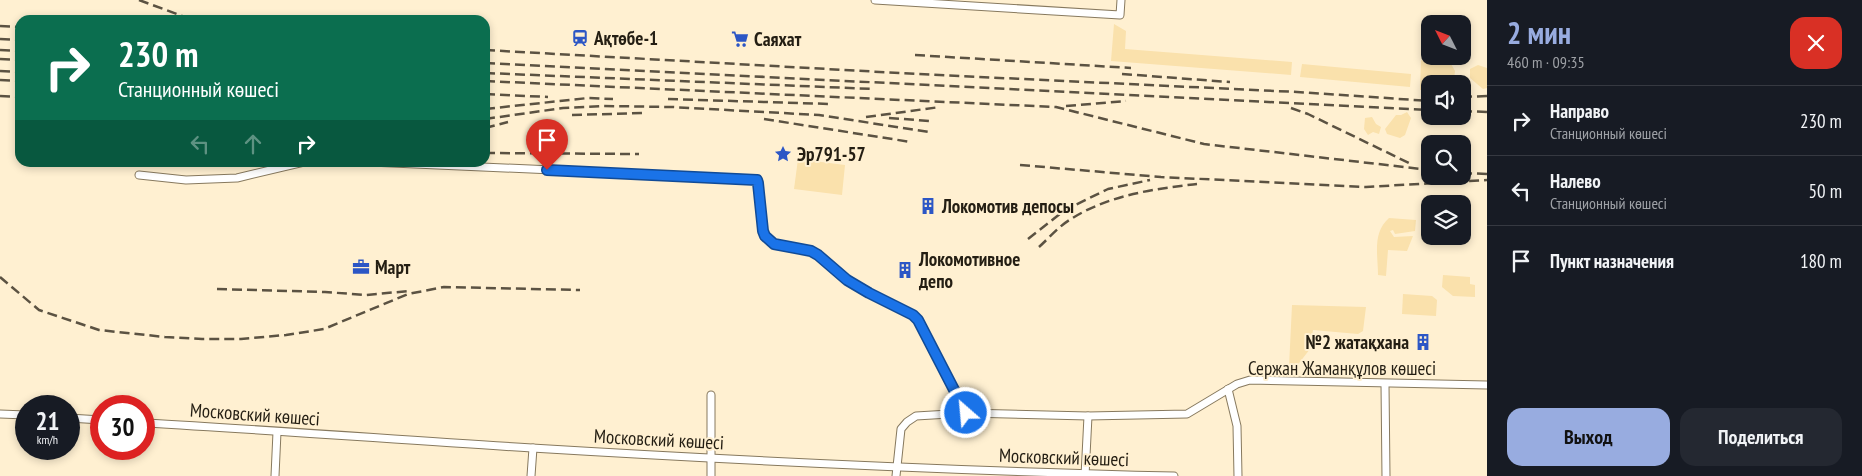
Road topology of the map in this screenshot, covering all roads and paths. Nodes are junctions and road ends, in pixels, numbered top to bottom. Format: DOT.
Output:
graph roads {
  1 [pos="875,0"];
  2 [pos="1121,0"];
  3 [pos="283,167"];
  4 [pos="483,167"];
  5 [pos="139,175"];
  6 [pos="1384,384"];
  7 [pos="1487,385"];
  8 [pos="1228,389"];
  9 [pos="711,395"];
  10 [pos="966,413"];
  11 [pos="0,414"];
  12 [pos="15,415"];
  13 [pos="1088,416"];
  14 [pos="155,424"];
  15 [pos="277,432"];
  16 [pos="533,448"];
  17 [pos="712,458"];
  18 [pos="897,467"];
  19 [pos="1085,475"];
  20 [pos="276,476"];
  21 [pos="531,476"];
  22 [pos="711,476"];
  23 [pos="896,476"];
  24 [pos="1174,476"];
  25 [pos="1238,476"];
  26 [pos="1386,476"];
  1 -- 2 [label="street"];
  3 -- 5 [label="street"];
  4 -- 10 [label="street"];
  6 -- 7 [label="street, Сержан Жаманқұлов көшесі"];
  6 -- 8 [label="street, Сержан Жаманқұлов көшесі"];
  6 -- 26 [label="street"];
  8 -- 13 [label="street, Сержан Жаманқұлов көшесі"];
  8 -- 25 [label="street"];
  9 -- 17 [label="street"];
  10 -- 13 [label="street, Сержан Жаманқұлов көшесі"];
  10 -- 18 [label="street, Сержан Жаманқұлов көшесі"];
  11 -- 12 [label="street"];
  13 -- 19 [label="street"];
  14 -- 15 [label="street, Московский көшесі"];
  15 -- 16 [label="street, Московский көшесі"];
  15 -- 20 [label="street"];
  16 -- 17 [label="street, Московский көшесі"];
  16 -- 21 [label="street"];
  17 -- 18 [label="street, Московский көшесі"];
  17 -- 22 [label="street"];
  18 -- 19 [label="street, Московский көшесі"];
  18 -- 23 [label="street"];
  19 -- 24 [label="street, Московский көшесі"];
}
